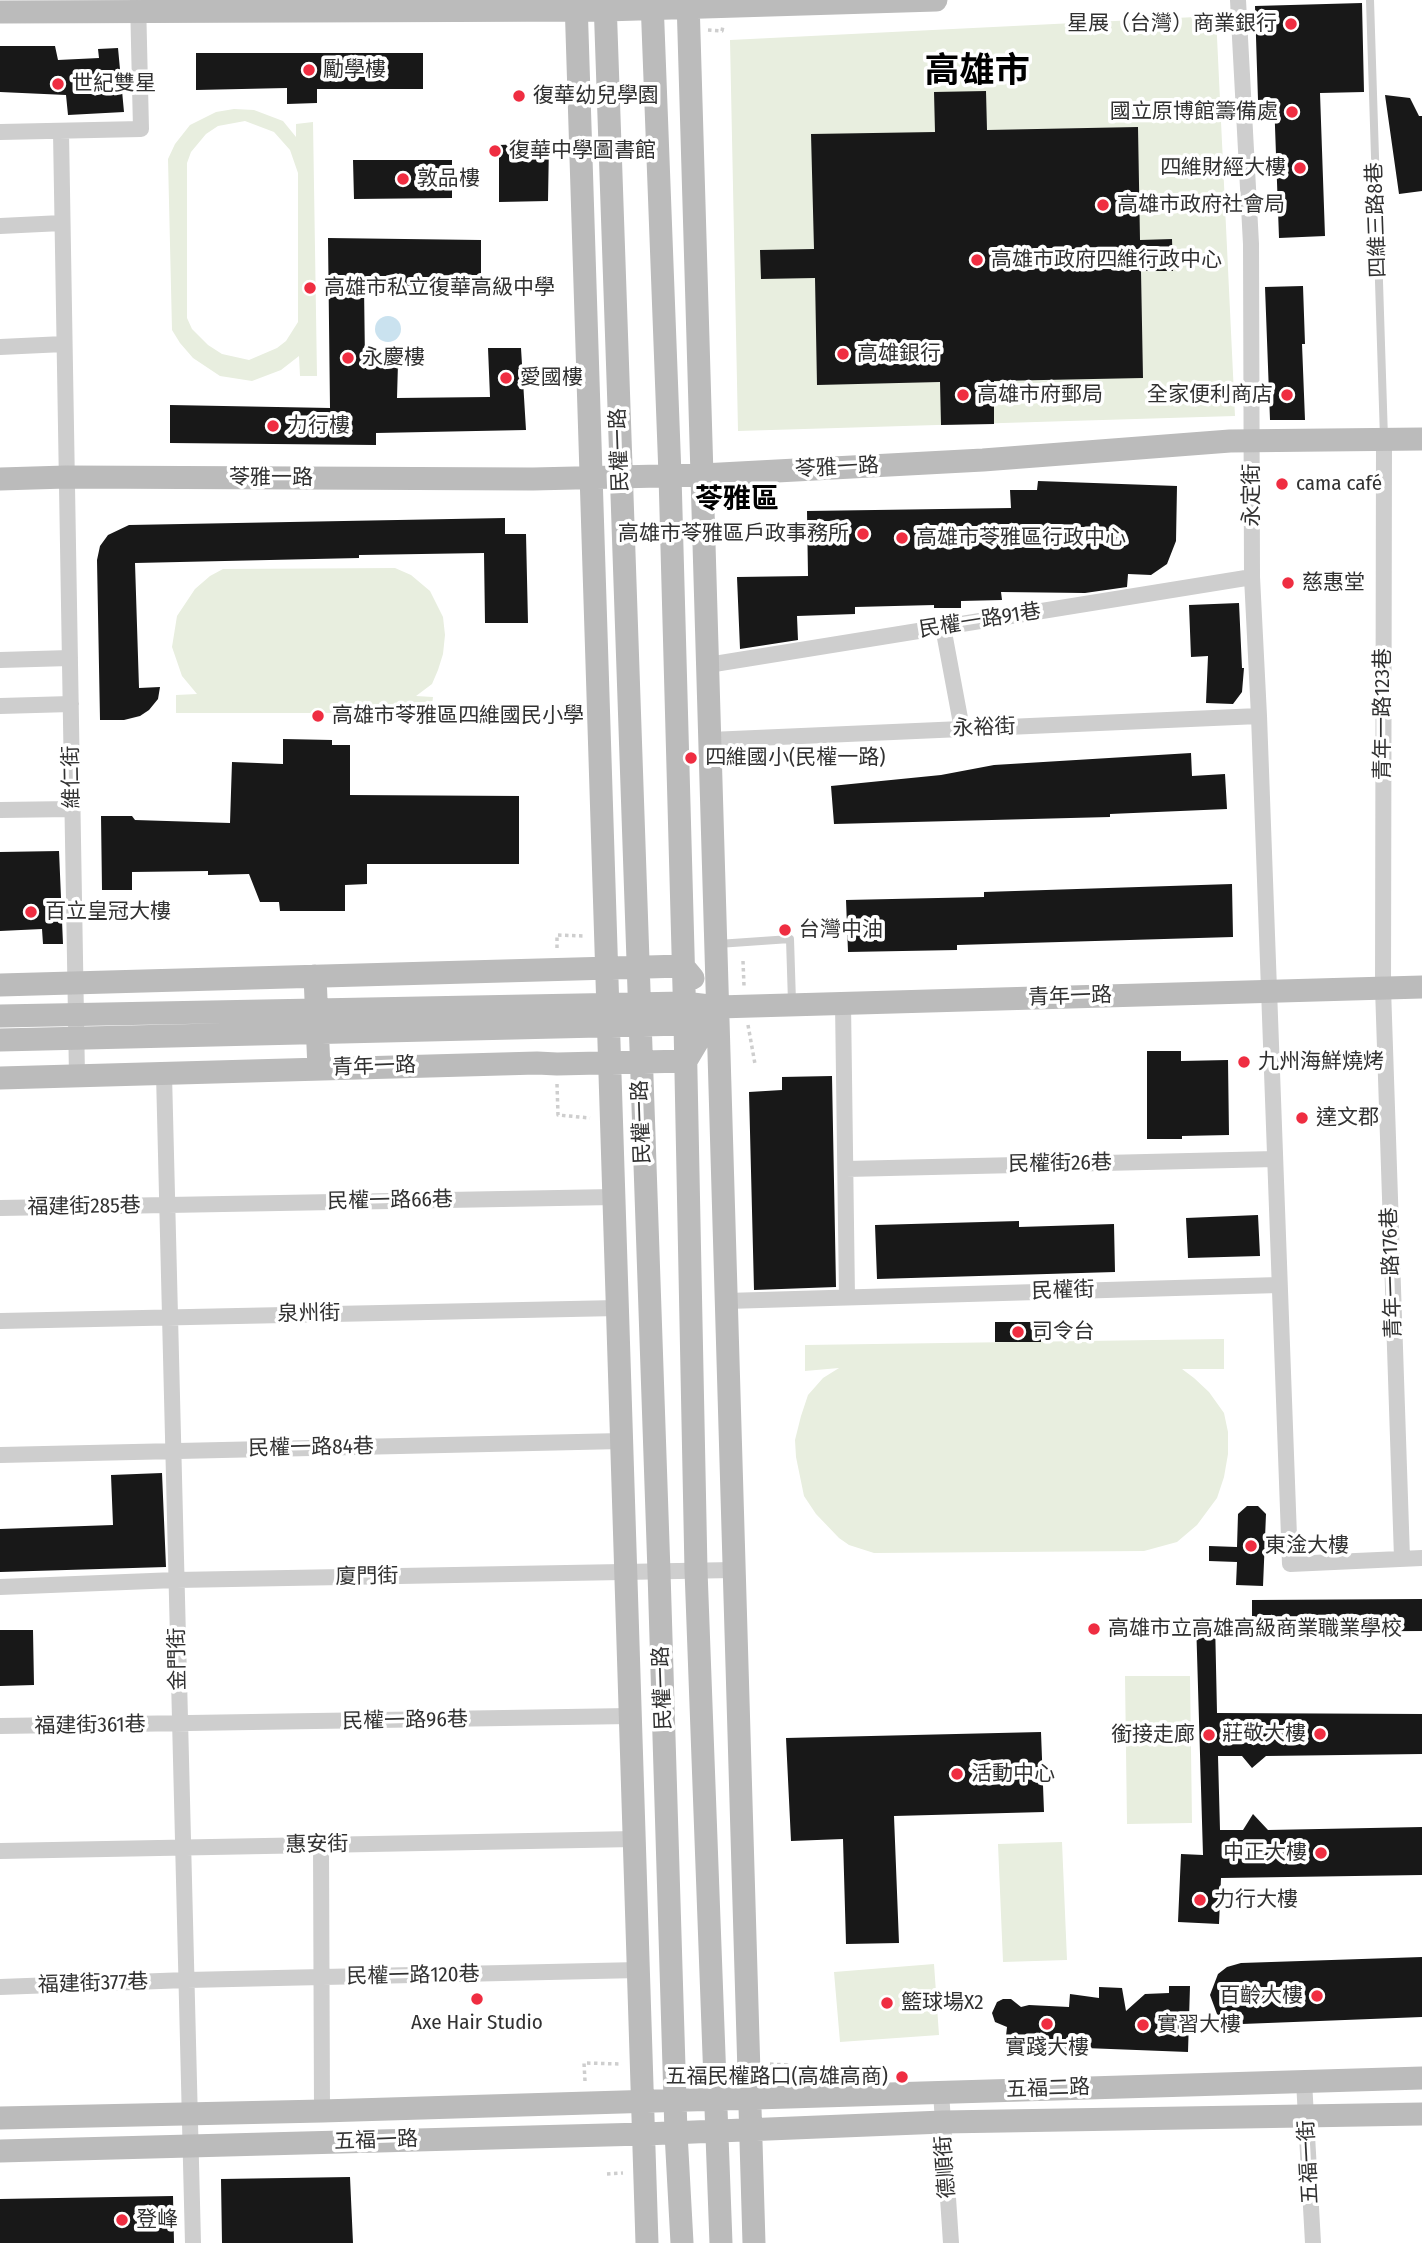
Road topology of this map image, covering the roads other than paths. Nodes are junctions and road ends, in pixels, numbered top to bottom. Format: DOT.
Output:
graph roads {
  1 [pos="936,0"];
  2 [pos="1238,0"];
  3 [pos="1370,0"];
  4 [pos="859,1"];
  5 [pos="652,4"];
  6 [pos="688,4"];
  7 [pos="576,5"];
  8 [pos="605,5"];
  9 [pos="138,6"];
  10 [pos="0,12"];
  11 [pos="0,132"];
  12 [pos="61,132"];
  13 [pos="62,223"];
  14 [pos="0,226"];
  15 [pos="64,344"];
  16 [pos="0,347"];
  17 [pos="1422,439"];
  18 [pos="1384,440"];
  19 [pos="1253,441"];
  20 [pos="670,475"];
  21 [pos="702,475"];
  22 [pos="620,476"];
  23 [pos="66,477"];
  24 [pos="590,477"];
  25 [pos="0,480"];
  26 [pos="1252,577"];
  27 [pos="943,627"];
  28 [pos="70,658"];
  29 [pos="0,660"];
  30 [pos="708,665"];
  31 [pos="71,704"];
  32 [pos="0,706"];
  33 [pos="1259,716"];
  34 [pos="962,729"];
  35 [pos="710,740"];
  36 [pos="72,809"];
  37 [pos="0,810"];
  38 [pos="716,944"];
  39 [pos="683,966"];
  40 [pos="607,968"];
  41 [pos="638,968"];
  42 [pos="315,976"];
  43 [pos="75,983"];
  44 [pos="0,985"];
  45 [pos="1422,987"];
  46 [pos="1383,988"];
  47 [pos="1268,991"];
  48 [pos="843,1003"];
  49 [pos="792,1005"];
  50 [pos="718,1007"];
  51 [pos="685,1014"];
  52 [pos="76,1015"];
  53 [pos="639,1015"];
  54 [pos="0,1016"];
  55 [pos="608,1016"];
  56 [pos="317,1022"];
  57 [pos="76,1038"];
  58 [pos="0,1040"];
  59 [pos="685,1061"];
  60 [pos="640,1062"];
  61 [pos="610,1063"];
  62 [pos="319,1069"];
  63 [pos="164,1074"];
  64 [pos="77,1076"];
  65 [pos="0,1078"];
  66 [pos="1275,1159"];
  67 [pos="846,1169"];
  68 [pos="614,1197"];
  69 [pos="167,1205"];
  70 [pos="0,1208"];
  71 [pos="1279,1285"];
  72 [pos="847,1297"];
  73 [pos="726,1301"];
  74 [pos="618,1308"];
  75 [pos="170,1317"];
  76 [pos="0,1321"];
  77 [pos="622,1441"];
  78 [pos="173,1451"];
  79 [pos="0,1455"];
  80 [pos="1402,1558"];
  81 [pos="1422,1558"];
  82 [pos="696,1570"];
  83 [pos="734,1570"];
  84 [pos="626,1572"];
  85 [pos="659,1572"];
  86 [pos="176,1580"];
  87 [pos="0,1587"];
  88 [pos="630,1716"];
  89 [pos="180,1725"];
  90 [pos="0,1727"];
  91 [pos="635,1839"];
  92 [pos="321,1845"];
  93 [pos="183,1847"];
  94 [pos="0,1851"];
  95 [pos="639,1970"];
  96 [pos="321,1978"];
  97 [pos="187,1980"];
  98 [pos="0,1987"];
  99 [pos="1422,2078"];
  100 [pos="1304,2081"];
  101 [pos="942,2092"];
  102 [pos="750,2097"];
  103 [pos="715,2098"];
  104 [pos="675,2099"];
  105 [pos="643,2100"];
  106 [pos="322,2111"];
  107 [pos="190,2113"];
  108 [pos="1422,2114"];
  109 [pos="1306,2116"];
  110 [pos="0,2118"];
  111 [pos="943,2122"];
  112 [pos="751,2129"];
  113 [pos="716,2131"];
  114 [pos="676,2133"];
  115 [pos="644,2134"];
  116 [pos="190,2146"];
  117 [pos="0,2151"];
  118 [pos="193,2243"];
  119 [pos="648,2243"];
  120 [pos="682,2243"];
  121 [pos="721,2243"];
  122 [pos="754,2243"];
  123 [pos="951,2243"];
  124 [pos="1313,2243"];
  1 -- 4 [label="street"];
  2 -- 19 [label="street, 永定街"];
  3 -- 18 [label="lane, 四維三路8巷"];
  4 -- 6 [label="street"];
  5 -- 6 [label="street"];
  5 -- 8 [label="street"];
  5 -- 20 [label="street, 民權一路"];
  6 -- 21 [label="street"];
  7 -- 8 [label="street"];
  7 -- 9 [label="street"];
  7 -- 24 [label="street, 民權一路"];
  8 -- 22 [label="street, 民權一路"];
  9 -- 10 [label="street"];
  9 -- 12 [label="street"];
  11 -- 12 [label="street"];
  12 -- 13 [label="street, 維仁街"];
  13 -- 14 [label="street"];
  13 -- 15 [label="street, 維仁街"];
  15 -- 16 [label="street"];
  15 -- 23 [label="street, 維仁街"];
  17 -- 18 [label="street, 苓雅一路"];
  18 -- 19 [label="street, 苓雅一路"];
  18 -- 46 [label="street, 青年一路123巷"];
  19 -- 21 [label="street, 苓雅一路"];
  19 -- 26 [label="street, 永定街"];
  20 -- 21 [label="street, 苓雅一路"];
  20 -- 22 [label="street, 苓雅一路"];
  20 -- 39 [label="street, 民權一路"];
  21 -- 30 [label="street"];
  22 -- 24 [label="street, 苓雅一路"];
  22 -- 41 [label="street, 民權一路"];
  23 -- 24 [label="street, 苓雅一路"];
  23 -- 25 [label="street, 苓雅一路"];
  23 -- 28 [label="street, 維仁街"];
  24 -- 40 [label="street, 民權一路"];
  26 -- 27 [label="street, 民權一路91巷"];
  26 -- 33 [label="street, 永定街"];
  27 -- 30 [label="street, 民權一路91巷"];
  27 -- 34 [label="street"];
  28 -- 29 [label="street"];
  28 -- 31 [label="street, 維仁街"];
  30 -- 35 [label="street"];
  31 -- 32 [label="street"];
  31 -- 36 [label="street, 維仁街"];
  33 -- 34 [label="street, 永裕街"];
  33 -- 47 [label="street, 永定街"];
  34 -- 35 [label="street, 永裕街"];
  35 -- 38 [label="street"];
  36 -- 37 [label="street"];
  36 -- 43 [label="street, 維仁街"];
  38 -- 49 [label="lane"];
  38 -- 50 [label="street"];
  39 -- 41 [label="street"];
  39 -- 50 [label="street"];
  39 -- 51 [label="street, 民權一路"];
  40 -- 41 [label="street"];
  40 -- 42 [label="street"];
  40 -- 55 [label="street, 民權一路"];
  41 -- 53 [label="street, 民權一路"];
  42 -- 43 [label="street"];
  42 -- 56 [label="street"];
  43 -- 44 [label="street"];
  43 -- 52 [label="street, 維仁街"];
  45 -- 46 [label="street, 青年一路"];
  46 -- 47 [label="street, 青年一路"];
  46 -- 80 [label="street, 青年一路176巷"];
  47 -- 48 [label="street, 青年一路"];
  47 -- 66 [label="street"];
  48 -- 49 [label="street, 青年一路"];
  48 -- 67 [label="street"];
  49 -- 50 [label="street, 青年一路"];
  50 -- 51 [label="street, 青年一路"];
  50 -- 59 [label="street"];
  50 -- 73 [label="street"];
  51 -- 53 [label="street, 青年一路"];
  51 -- 59 [label="street, 民權一路"];
  52 -- 54 [label="street, 青年一路"];
  52 -- 56 [label="street, 青年一路"];
  52 -- 57 [label="street, 維仁街"];
  53 -- 55 [label="street, 青年一路"];
  53 -- 60 [label="street, 民權一路"];
  55 -- 56 [label="street, 青年一路"];
  55 -- 61 [label="street, 民權一路"];
  56 -- 57 [label="street, 青年一路"];
  56 -- 62 [label="street"];
  57 -- 58 [label="street, 青年一路"];
  57 -- 64 [label="street, 維仁街"];
  59 -- 60 [label="street, 青年一路"];
  59 -- 82 [label="street, 民權一路"];
  60 -- 61 [label="street, 青年一路"];
  60 -- 85 [label="street, 民權一路"];
  61 -- 62 [label="street, 青年一路"];
  61 -- 68 [label="street, 民權一路"];
  62 -- 63 [label="street, 青年一路"];
  63 -- 64 [label="street, 青年一路"];
  63 -- 69 [label="street, 金門街"];
  64 -- 65 [label="street, 青年一路"];
  66 -- 67 [label="street, 民權街26巷"];
  66 -- 71 [label="street"];
  67 -- 72 [label="street"];
  68 -- 69 [label="street, 民權一路66巷"];
  68 -- 74 [label="street, 民權一路"];
  69 -- 70 [label="street, 福建街285巷"];
  69 -- 75 [label="street, 金門街"];
  71 -- 72 [label="street, 民權街"];
  71 -- 80 [label="street"];
  72 -- 73 [label="street, 民權街"];
  73 -- 83 [label="street"];
  74 -- 75 [label="street, 泉州街"];
  74 -- 77 [label="street, 民權一路"];
  75 -- 76 [label="street, 泉州街"];
  75 -- 78 [label="street, 金門街"];
  77 -- 78 [label="street, 民權一路84巷"];
  77 -- 84 [label="street, 民權一路"];
  78 -- 79 [label="street, 民權一路84巷"];
  78 -- 86 [label="street, 金門街"];
  80 -- 81 [label="street"];
  82 -- 83 [label="street, 廈門街"];
  82 -- 85 [label="street, 廈門街"];
  82 -- 103 [label="street, 民權一路"];
  83 -- 102 [label="street"];
  84 -- 85 [label="street, 廈門街"];
  84 -- 86 [label="street, 廈門街"];
  84 -- 88 [label="street, 民權一路"];
  85 -- 104 [label="street, 民權一路"];
  86 -- 87 [label="street, 廈門街"];
  86 -- 89 [label="street, 金門街"];
  88 -- 89 [label="street, 民權一路96巷"];
  88 -- 91 [label="street, 民權一路"];
  89 -- 90 [label="street, 福建街361巷"];
  89 -- 93 [label="street, 金門街"];
  91 -- 92 [label="street, 惠安街"];
  91 -- 95 [label="street, 民權一路"];
  92 -- 93 [label="street, 惠安街"];
  92 -- 96 [label="street"];
  93 -- 94 [label="street, 惠安街"];
  93 -- 97 [label="street, 金門街"];
  95 -- 96 [label="street, 民權一路120巷"];
  95 -- 105 [label="street, 民權一路"];
  96 -- 97 [label="street, 民權一路120巷"];
  96 -- 106 [label="street"];
  97 -- 98 [label="street, 福建街377巷"];
  97 -- 107 [label="street, 金門街"];
  99 -- 100 [label="street, 五福二路"];
  100 -- 101 [label="street, 五福二路"];
  100 -- 109 [label="street, 五福一街"];
  101 -- 102 [label="street, 五福二路"];
  101 -- 111 [label="street, 德順街"];
  102 -- 103 [label="street, 五福二路"];
  102 -- 112 [label="street"];
  103 -- 104 [label="street, 五福二路"];
  103 -- 113 [label="street, 民權一路"];
  104 -- 105 [label="street, 五福一路"];
  104 -- 114 [label="street, 民權一路"];
  105 -- 106 [label="street, 五福一路"];
  105 -- 115 [label="street, 民權一路"];
  106 -- 107 [label="street, 五福一路"];
  107 -- 110 [label="street, 五福一路"];
  107 -- 116 [label="street, 金門街"];
  108 -- 109 [label="street, 五福二路"];
  109 -- 111 [label="street, 五福二路"];
  109 -- 124 [label="street, 五福一街"];
  111 -- 112 [label="street, 五福二路"];
  111 -- 123 [label="street, 德順街"];
  112 -- 113 [label="street, 五福一路"];
  112 -- 122 [label="street"];
  113 -- 114 [label="street, 五福一路"];
  113 -- 121 [label="street, 民權一路"];
  114 -- 115 [label="street, 五福一路"];
  114 -- 120 [label="street, 民權一路"];
  115 -- 116 [label="street, 五福一路"];
  115 -- 119 [label="street, 民權一路"];
  116 -- 117 [label="street, 五福一路"];
  116 -- 118 [label="street, 金門街"];
}
